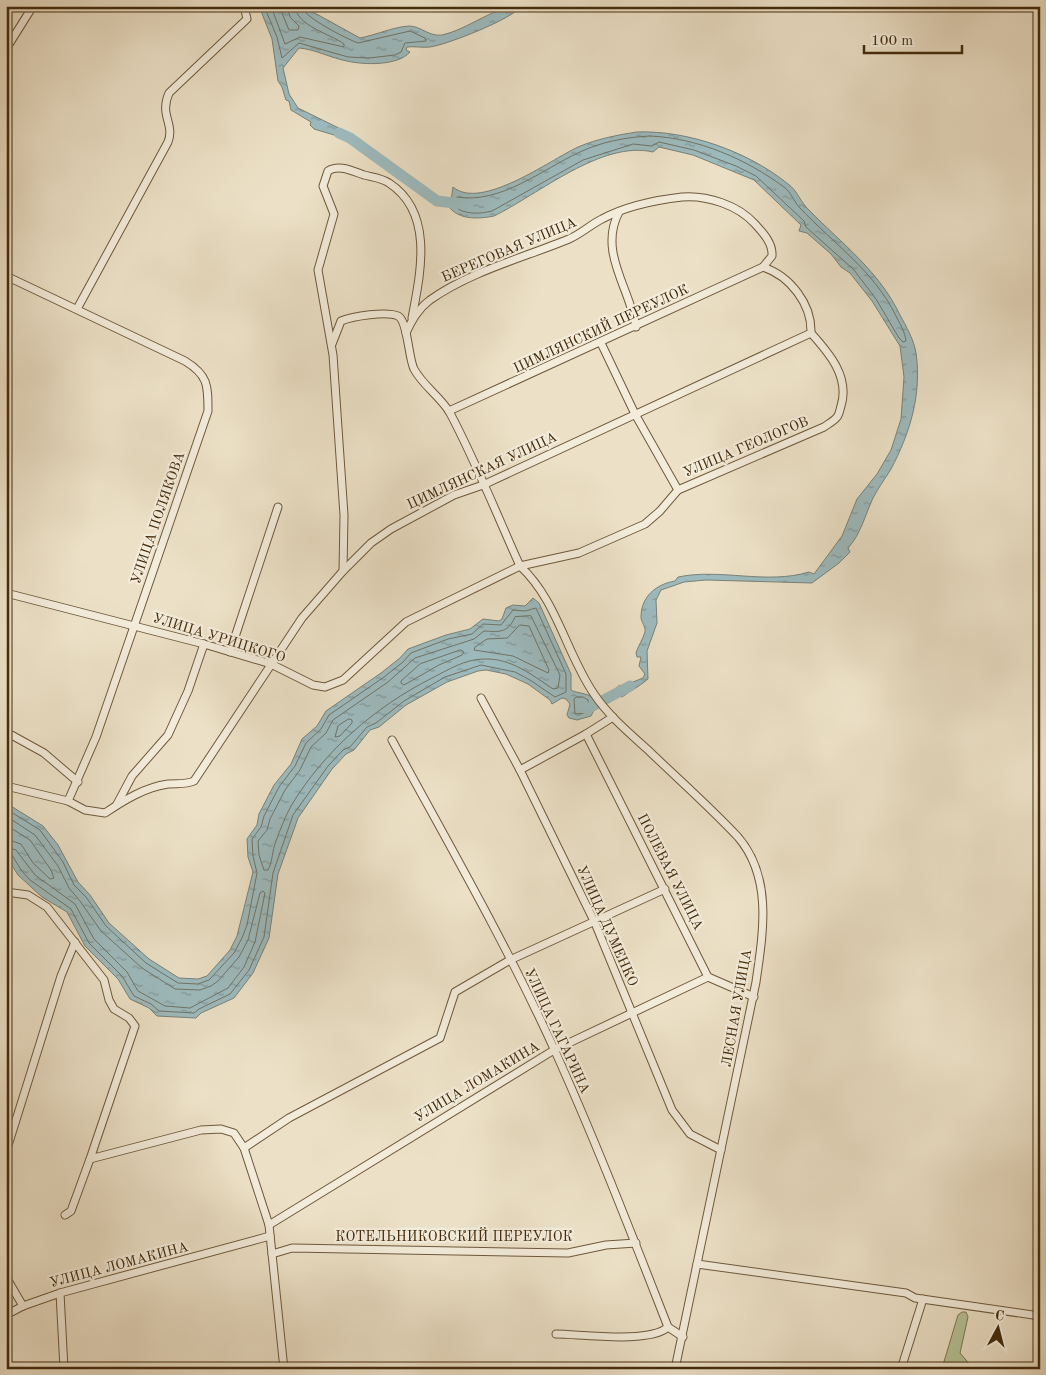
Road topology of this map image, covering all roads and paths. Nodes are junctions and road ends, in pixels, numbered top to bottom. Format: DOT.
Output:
graph roads {
  1 [pos="33,6"];
  2 [pos="244,6"];
  3 [pos="6,49"];
  4 [pos="619,212"];
  5 [pos="763,267"];
  6 [pos="6,276"];
  7 [pos="77,309"];
  8 [pos="412,319"];
  9 [pos="636,327"];
  10 [pos="406,333"];
  11 [pos="811,333"];
  12 [pos="601,343"];
  13 [pos="332,344"];
  14 [pos="449,412"];
  15 [pos="635,414"];
  16 [pos="483,485"];
  17 [pos="678,490"];
  18 [pos="278,507"];
  19 [pos="520,566"];
  20 [pos="342,571"];
  21 [pos="6,593"];
  22 [pos="134,625"];
  23 [pos="204,644"];
  24 [pos="230,652"];
  25 [pos="271,664"];
  26 [pos="481,698"];
  27 [pos="613,717"];
  28 [pos="6,732"];
  29 [pos="586,734"];
  30 [pos="392,740"];
  31 [pos="520,770"];
  32 [pos="78,782"];
  33 [pos="6,786"];
  34 [pos="68,801"];
  35 [pos="117,804"];
  36 [pos="665,889"];
  37 [pos="6,892"];
  38 [pos="595,923"];
  39 [pos="75,942"];
  40 [pos="510,960"];
  41 [pos="708,977"];
  42 [pos="754,997"];
  43 [pos="631,1012"];
  44 [pos="554,1050"];
  45 [pos="244,1148"];
  46 [pos="721,1150"];
  47 [pos="6,1152"];
  48 [pos="90,1159"];
  49 [pos="65,1215"];
  50 [pos="269,1225"];
  51 [pos="270,1236"];
  52 [pos="636,1244"];
  53 [pos="272,1254"];
  54 [pos="697,1264"];
  55 [pos="6,1277"];
  56 [pos="60,1293"];
  57 [pos="923,1299"];
  58 [pos="23,1306"];
  59 [pos="6,1315"];
  60 [pos="1040,1316"];
  61 [pos="668,1328"];
  62 [pos="556,1334"];
  63 [pos="683,1338"];
  64 [pos="64,1369"];
  65 [pos="284,1369"];
  66 [pos="675,1369"];
  67 [pos="901,1369"];
  1 -- 3 [label="street"];
  2 -- 7 [label="street"];
  4 -- 5 [label="street, БЕРЕГОВАЯ УЛИЦА"];
  4 -- 8 [label="street, БЕРЕГОВАЯ УЛИЦА"];
  4 -- 9 [label="street"];
  5 -- 9 [label="street, ЦИМЛЯНСКИЙ ПЕРЕУЛОК"];
  5 -- 11 [label="street"];
  6 -- 7 [label="street, УЛИЦА ПОЛЯКОВА"];
  7 -- 22 [label="street, УЛИЦА ПОЛЯКОВА"];
  8 -- 10 [label="street, БЕРЕГОВАЯ УЛИЦА"];
  8 -- 13 [label="street"];
  9 -- 12 [label="street, ЦИМЛЯНСКИЙ ПЕРЕУЛОК"];
  10 -- 13 [label="street"];
  10 -- 14 [label="street"];
  11 -- 15 [label="street, ЦИМЛЯНСКАЯ УЛИЦА"];
  11 -- 17 [label="street, УЛИЦА ГЕОЛОГОВ"];
  12 -- 14 [label="street, ЦИМЛЯНСКИЙ ПЕРЕУЛОК"];
  12 -- 15 [label="street"];
  13 -- 20 [label="street"];
  14 -- 16 [label="street"];
  15 -- 16 [label="street, ЦИМЛЯНСКАЯ УЛИЦА"];
  15 -- 17 [label="street"];
  16 -- 19 [label="street"];
  16 -- 20 [label="street, ЦИМЛЯНСКАЯ УЛИЦА"];
  17 -- 19 [label="street, УЛИЦА ГЕОЛОГОВ"];
  18 -- 24 [label="street"];
  19 -- 25 [label="street, УЛИЦА УРИЦКОГО"];
  19 -- 27 [label="street, ЛЕСНАЯ УЛИЦА"];
  20 -- 25 [label="street, ЦИМЛЯНСКАЯ УЛИЦА"];
  21 -- 22 [label="street, УЛИЦА УРИЦКОГО"];
  22 -- 23 [label="street, УЛИЦА УРИЦКОГО"];
  22 -- 32 [label="street, УЛИЦА ПОЛЯКОВА"];
  23 -- 24 [label="street, УЛИЦА УРИЦКОГО"];
  23 -- 35 [label="street"];
  24 -- 25 [label="street, УЛИЦА УРИЦКОГО"];
  25 -- 35 [label="street, ЦИМЛЯНСКАЯ УЛИЦА"];
  26 -- 31 [label="street, УЛИЦА ДУМЕНКО"];
  27 -- 29 [label="street"];
  27 -- 42 [label="street, ЛЕСНАЯ УЛИЦА"];
  28 -- 32 [label="street"];
  29 -- 31 [label="street"];
  29 -- 36 [label="street, ПОЛЕВАЯ УЛИЦА"];
  30 -- 40 [label="street, УЛИЦА ГАГАРИНА"];
  31 -- 38 [label="street, УЛИЦА ДУМЕНКО"];
  32 -- 34 [label="street, УЛИЦА ПОЛЯКОВА"];
  33 -- 34 [label="street"];
  34 -- 35 [label="street, ЦИМЛЯНСКАЯ УЛИЦА"];
  36 -- 38 [label="street"];
  36 -- 41 [label="street, ПОЛЕВАЯ УЛИЦА"];
  37 -- 39 [label="street"];
  38 -- 40 [label="street"];
  38 -- 43 [label="street, УЛИЦА ДУМЕНКО"];
  39 -- 47 [label="street"];
  39 -- 48 [label="street"];
  40 -- 44 [label="street, УЛИЦА ГАГАРИНА"];
  40 -- 45 [label="street"];
  41 -- 42 [label="street"];
  41 -- 43 [label="street, УЛИЦА ЛОМАКИНА"];
  42 -- 46 [label="street, ЛЕСНАЯ УЛИЦА"];
  43 -- 44 [label="street, УЛИЦА ЛОМАКИНА"];
  43 -- 46 [label="street, УЛИЦА ДУМЕНКО"];
  44 -- 50 [label="street, УЛИЦА ЛОМАКИНА"];
  44 -- 52 [label="street, УЛИЦА ГАГАРИНА"];
  45 -- 48 [label="street"];
  45 -- 50 [label="street"];
  46 -- 54 [label="street, ЛЕСНАЯ УЛИЦА"];
  48 -- 49 [label="street"];
  50 -- 51 [label="street"];
  51 -- 53 [label="street"];
  51 -- 56 [label="street, УЛИЦА ЛОМАКИНА"];
  52 -- 53 [label="street, КОТЕЛЬНИКОВСКИЙ ПЕРЕУЛОК"];
  52 -- 61 [label="street, УЛИЦА ГАГАРИНА"];
  53 -- 65 [label="street"];
  54 -- 57 [label="street"];
  54 -- 63 [label="street, ЛЕСНАЯ УЛИЦА"];
  55 -- 58 [label="street"];
  56 -- 58 [label="street, УЛИЦА ЛОМАКИНА"];
  56 -- 64 [label="street"];
  57 -- 60 [label="street"];
  57 -- 67 [label="street"];
  58 -- 59 [label="street, УЛИЦА ЛОМАКИНА"];
  61 -- 62 [label="street"];
  61 -- 63 [label="street"];
  63 -- 66 [label="street, ЛЕСНАЯ УЛИЦА"];
}
